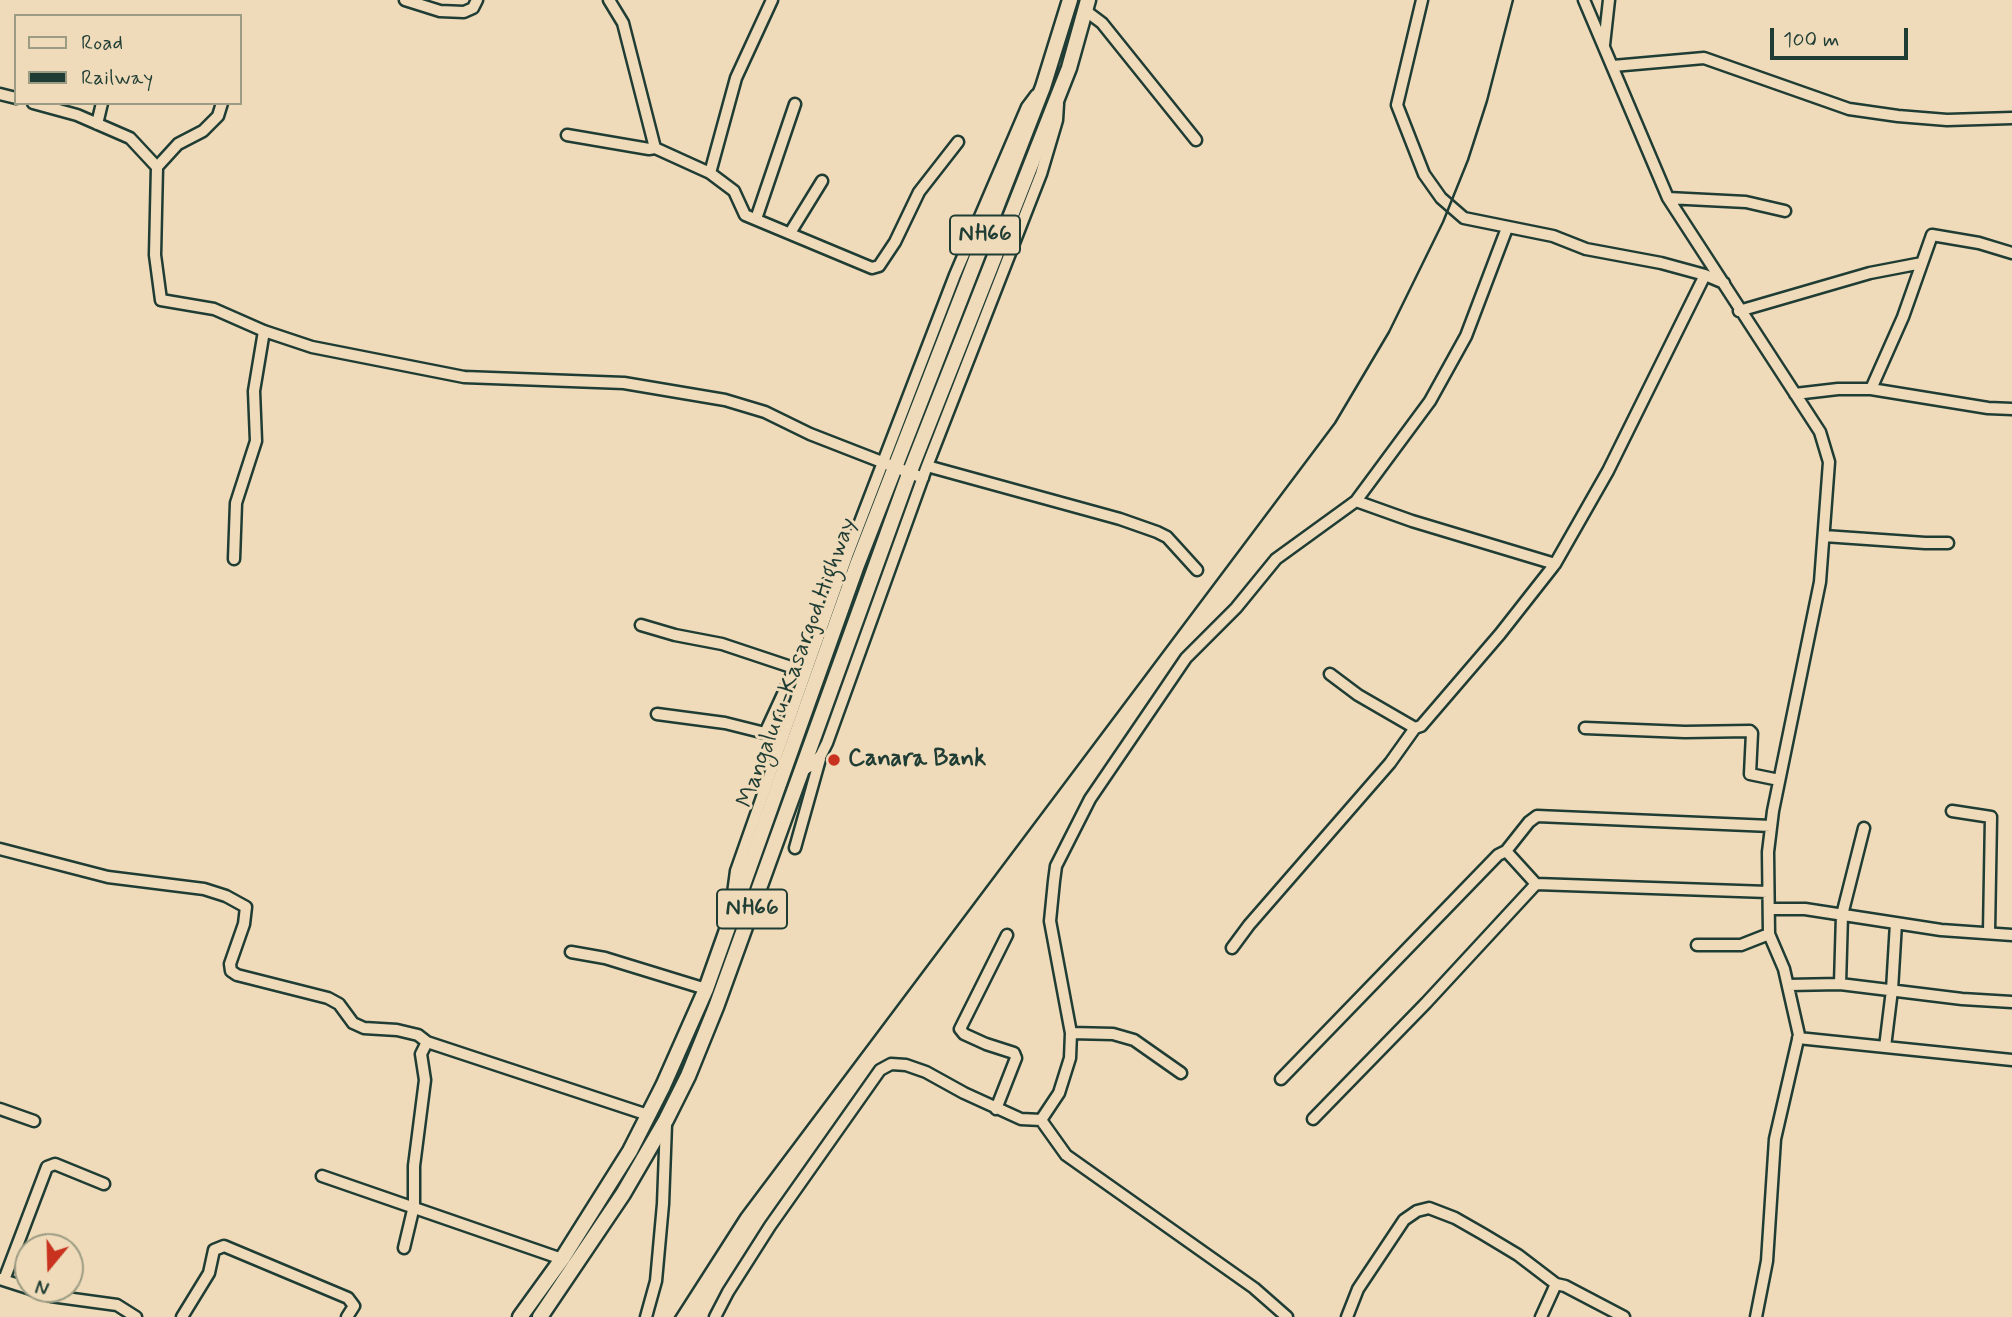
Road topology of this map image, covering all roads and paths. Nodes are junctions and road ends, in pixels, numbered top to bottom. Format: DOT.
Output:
graph roads {
  1 [pos="405,0"];
  2 [pos="477,0"];
  3 [pos="609,0"];
  4 [pos="772,0"];
  5 [pos="1422,0"];
  6 [pos="1584,0"];
  7 [pos="1609,0"];
  8 [pos="1068,1"];
  9 [pos="1087,5"];
  10 [pos="1604,48"];
  11 [pos="1613,66"];
  12 [pos="1059,93"];
  13 [pos="795,104"];
  14 [pos="40,105"];
  15 [pos="102,105"];
  16 [pos="221,105"];
  17 [pos="2012,118"];
  18 [pos="97,124"];
  19 [pos="567,135"];
  20 [pos="1196,141"];
  21 [pos="958,142"];
  22 [pos="655,148"];
  23 [pos="157,167"];
  24 [pos="710,173"];
  25 [pos="822,181"];
  26 [pos="1668,198"];
  27 [pos="1786,211"];
  28 [pos="756,219"];
  29 [pos="1507,228"];
  30 [pos="790,233"];
  31 [pos="2012,253"];
  32 [pos="1922,263"];
  33 [pos="1705,275"];
  34 [pos="1725,284"];
  35 [pos="1739,311"];
  36 [pos="264,331"];
  37 [pos="1871,389"];
  38 [pos="1795,394"];
  39 [pos="2012,409"];
  40 [pos="888,465"];
  41 [pos="927,466"];
  42 [pos="916,476"];
  43 [pos="1356,501"];
  44 [pos="1824,536"];
  45 [pos="1948,543"];
  46 [pos="234,559"];
  47 [pos="1555,564"];
  48 [pos="1197,570"];
  49 [pos="641,625"];
  50 [pos="795,668"];
  51 [pos="807,673"];
  52 [pos="1330,674"];
  53 [pos="657,714"];
  54 [pos="1415,728"];
  55 [pos="1585,728"];
  56 [pos="821,755"];
  57 [pos="802,771"];
  58 [pos="1779,780"];
  59 [pos="1952,811"];
  60 [pos="1771,826"];
  61 [pos="1864,828"];
  62 [pos="794,848"];
  63 [pos="0,849"];
  64 [pos="1506,851"];
  65 [pos="1536,884"];
  66 [pos="1768,892"];
  67 [pos="1769,909"];
  68 [pos="1842,915"];
  69 [pos="730,923"];
  70 [pos="1896,923"];
  71 [pos="1989,932"];
  72 [pos="1769,934"];
  73 [pos="1007,935"];
  74 [pos="2012,935"];
  75 [pos="1697,945"];
  76 [pos="1232,948"];
  77 [pos="571,952"];
  78 [pos="1840,984"];
  79 [pos="1788,985"];
  80 [pos="706,989"];
  81 [pos="1892,990"];
  82 [pos="2012,1002"];
  83 [pos="1071,1033"];
  84 [pos="1798,1038"];
  85 [pos="427,1042"];
  86 [pos="1885,1047"];
  87 [pos="2012,1060"];
  88 [pos="1181,1073"];
  89 [pos="1281,1079"];
  90 [pos="996,1108"];
  91 [pos="0,1110"];
  92 [pos="648,1115"];
  93 [pos="1313,1119"];
  94 [pos="666,1120"];
  95 [pos="34,1121"];
  96 [pos="1041,1121"];
  97 [pos="322,1176"];
  98 [pos="104,1185"];
  99 [pos="414,1206"];
  100 [pos="404,1248"];
  101 [pos="562,1259"];
  102 [pos="2,1279"];
  103 [pos="1556,1284"];
  104 [pos="84,1300"];
  105 [pos="136,1317"];
  106 [pos="182,1317"];
  107 [pos="347,1317"];
  108 [pos="520,1317"];
  109 [pos="540,1317"];
  110 [pos="646,1317"];
  111 [pos="715,1317"];
  112 [pos="1287,1317"];
  113 [pos="1347,1317"];
  114 [pos="1541,1317"];
  115 [pos="1624,1317"];
  116 [pos="1756,1317"];
  1 -- 2 [label="street"];
  3 -- 22 [label="street"];
  4 -- 24 [label="street"];
  5 -- 29 [label="street"];
  6 -- 10 [label="street"];
  7 -- 10 [label="street"];
  8 -- 40 [label="highway, Mangaluru-Kasargod Highway / NH66"];
  9 -- 12 [label="highway, Mangaluru-Kasargod Highway / NH66"];
  9 -- 20 [label="street"];
  10 -- 11 [label="street"];
  11 -- 17 [label="street"];
  11 -- 26 [label="street"];
  12 -- 41 [label="street"];
  12 -- 42 [label="highway, Mangaluru-Kasargod Highway / NH66"];
  13 -- 28 [label="street"];
  14 -- 18 [label="street"];
  15 -- 18 [label="street"];
  16 -- 23 [label="street"];
  18 -- 23 [label="street"];
  19 -- 22 [label="street"];
  21 -- 30 [label="street"];
  22 -- 24 [label="street"];
  23 -- 36 [label="street"];
  24 -- 28 [label="street"];
  25 -- 30 [label="street"];
  26 -- 27 [label="street"];
  26 -- 34 [label="street"];
  28 -- 30 [label="street"];
  29 -- 33 [label="street"];
  29 -- 43 [label="street"];
  31 -- 32 [label="street"];
  32 -- 35 [label="street"];
  32 -- 37 [label="street"];
  33 -- 34 [label="street"];
  33 -- 47 [label="street"];
  34 -- 35 [label="street"];
  35 -- 38 [label="street"];
  36 -- 40 [label="street"];
  36 -- 46 [label="street"];
  37 -- 38 [label="street"];
  37 -- 39 [label="street"];
  38 -- 44 [label="street"];
  40 -- 42 [label="street"];
  40 -- 51 [label="street"];
  40 -- 69 [label="highway, Mangaluru-Kasargod Highway / NH66"];
  41 -- 42 [label="street"];
  41 -- 48 [label="street"];
  42 -- 56 [label="street"];
  42 -- 57 [label="highway, Mangaluru-Kasargod Highway / NH66"];
  43 -- 47 [label="street"];
  43 -- 83 [label="street"];
  44 -- 45 [label="street"];
  44 -- 58 [label="street"];
  47 -- 54 [label="street"];
  49 -- 50 [label="street"];
  50 -- 51 [label="street"];
  50 -- 53 [label="street"];
  51 -- 69 [label="street"];
  52 -- 54 [label="street"];
  54 -- 76 [label="street"];
  55 -- 58 [label="street"];
  56 -- 57 [label="street"];
  56 -- 62 [label="street"];
  57 -- 94 [label="highway, Mangaluru-Kasargod Highway / NH66"];
  58 -- 60 [label="street"];
  59 -- 71 [label="street"];
  60 -- 64 [label="street"];
  60 -- 66 [label="street"];
  61 -- 68 [label="street"];
  63 -- 85 [label="street"];
  64 -- 65 [label="street"];
  64 -- 89 [label="street"];
  65 -- 66 [label="street"];
  65 -- 93 [label="street"];
  66 -- 67 [label="street"];
  67 -- 68 [label="street"];
  67 -- 72 [label="street"];
  68 -- 70 [label="street"];
  68 -- 78 [label="street"];
  69 -- 80 [label="highway, Mangaluru-Kasargod Highway / NH66"];
  70 -- 71 [label="street"];
  70 -- 81 [label="street"];
  71 -- 74 [label="street"];
  72 -- 75 [label="street"];
  72 -- 79 [label="street"];
  73 -- 90 [label="street"];
  77 -- 80 [label="street"];
  78 -- 79 [label="street"];
  78 -- 81 [label="street"];
  79 -- 84 [label="street"];
  80 -- 92 [label="highway, Mangaluru-Kasargod Highway / NH66"];
  81 -- 82 [label="street"];
  81 -- 86 [label="street"];
  83 -- 88 [label="street"];
  83 -- 96 [label="street"];
  84 -- 86 [label="street"];
  84 -- 116 [label="street"];
  85 -- 92 [label="street"];
  85 -- 99 [label="street"];
  86 -- 87 [label="street"];
  90 -- 96 [label="street"];
  90 -- 111 [label="street"];
  91 -- 95 [label="street"];
  92 -- 101 [label="highway, Mangaluru-Kasargod Highway / NH66"];
  94 -- 109 [label="highway, Mangaluru-Kasargod Highway / NH66"];
  94 -- 110 [label="street"];
  96 -- 112 [label="street"];
  97 -- 99 [label="street"];
  98 -- 102 [label="street"];
  99 -- 100 [label="street"];
  99 -- 101 [label="street"];
  101 -- 108 [label="highway, Mangaluru-Kasargod Highway / NH66"];
  103 -- 113 [label="street"];
  103 -- 114 [label="street"];
  103 -- 115 [label="street"];
  104 -- 105 [label="street"];
  106 -- 107 [label="street"];
}
